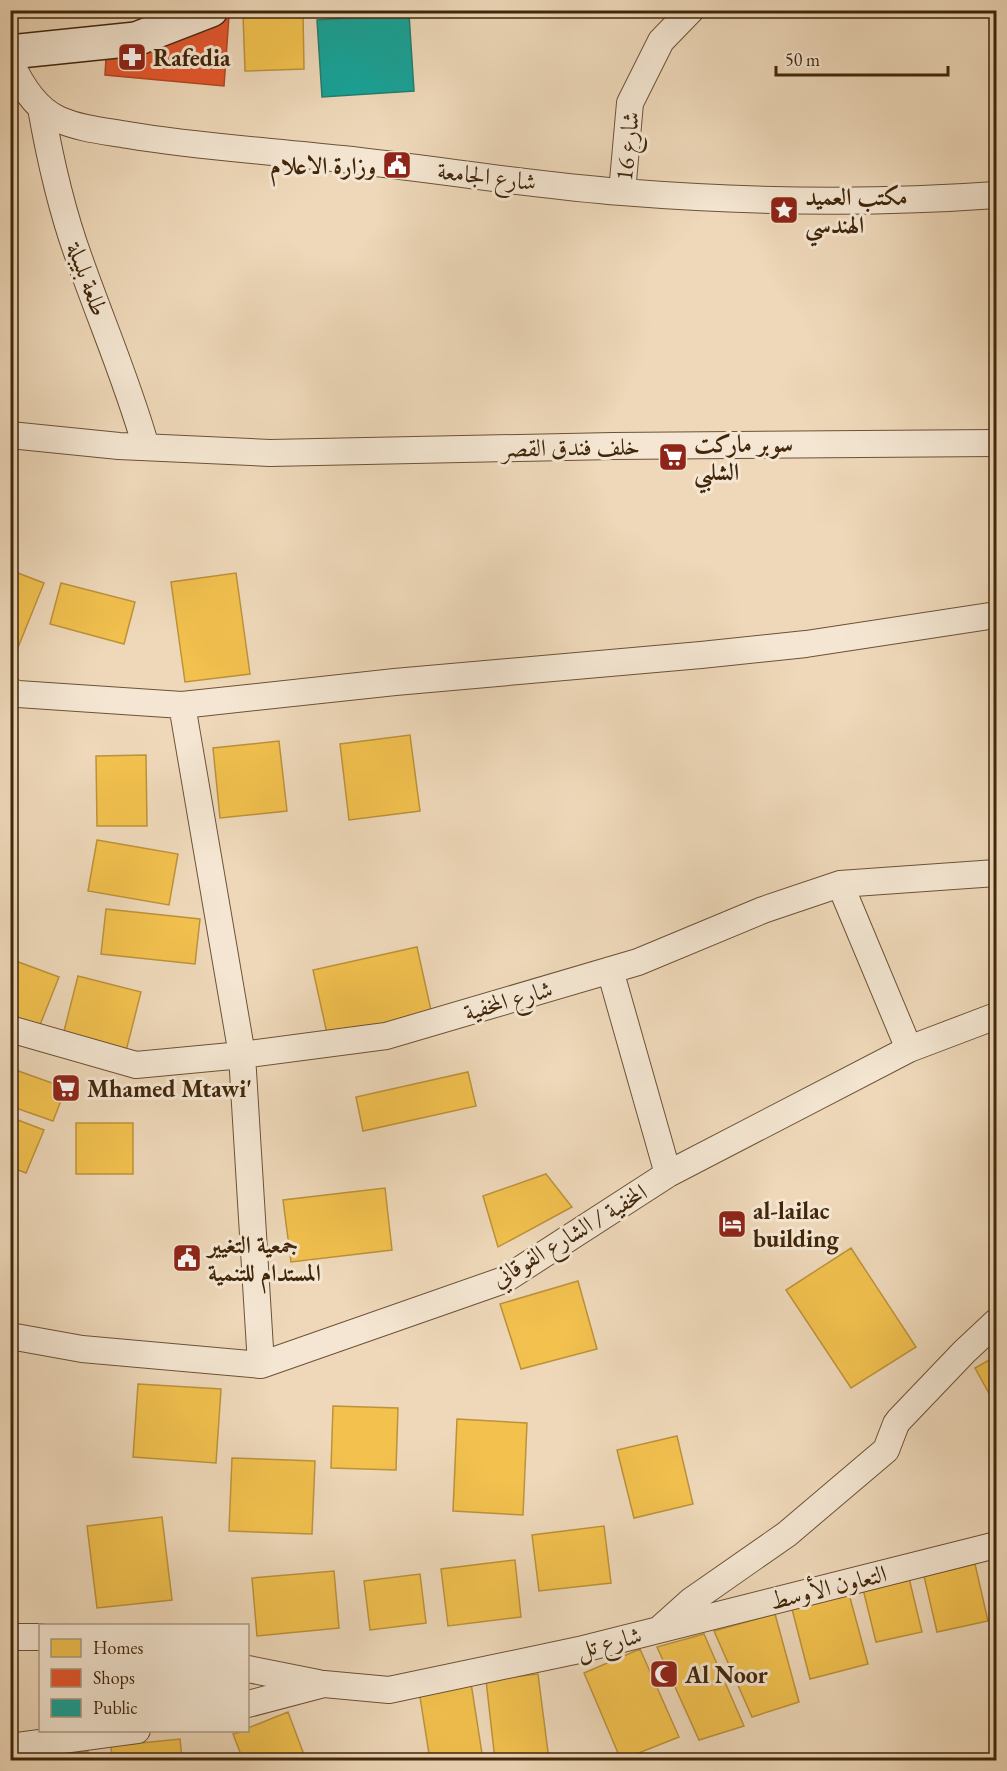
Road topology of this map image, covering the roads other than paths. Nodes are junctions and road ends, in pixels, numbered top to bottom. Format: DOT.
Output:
graph roads {
  1 [pos="211,10"];
  2 [pos="691,10"];
  3 [pos="10,52"];
  4 [pos="10,62"];
  5 [pos="41,108"];
  6 [pos="622,192"];
  7 [pos="996,195"];
  8 [pos="10,435"];
  9 [pos="996,443"];
  10 [pos="146,447"];
  11 [pos="996,615"];
  12 [pos="10,691"];
  13 [pos="182,705"];
  14 [pos="996,873"];
  15 [pos="840,884"];
  16 [pos="610,970"];
  17 [pos="996,1016"];
  18 [pos="10,1029"];
  19 [pos="909,1049"];
  20 [pos="242,1055"];
  21 [pos="668,1174"];
  22 [pos="996,1322"];
  23 [pos="10,1336"];
  24 [pos="261,1365"];
  25 [pos="996,1545"];
  26 [pos="659,1629"];
  27 [pos="10,1637"];
  28 [pos="39,1637"];
  29 [pos="249,1669"];
  30 [pos="324,1684"];
  31 [pos="249,1704"];
  32 [pos="129,1732"];
  33 [pos="10,1747"];
  1 -- 3 [label="main road"];
  2 -- 6 [label="street, شارع 16"];
  4 -- 5 [label="street, شارع الجامعة"];
  5 -- 6 [label="street, شارع الجامعة"];
  5 -- 10 [label="street, طلعة بليبلة"];
  6 -- 7 [label="street, شارع الجامعة"];
  8 -- 10 [label="street, خلف فندق القصر"];
  9 -- 10 [label="street, خلف فندق القصر"];
  11 -- 13 [label="street"];
  12 -- 13 [label="street"];
  13 -- 20 [label="street"];
  14 -- 15 [label="street, شارع المخفية"];
  15 -- 16 [label="street, شارع المخفية"];
  15 -- 19 [label="street"];
  16 -- 20 [label="street, شارع المخفية"];
  16 -- 21 [label="street"];
  17 -- 19 [label="street, المخفية / الشارع الفوقاني"];
  18 -- 20 [label="street, شارع المخفية"];
  19 -- 21 [label="street, المخفية / الشارع الفوقاني"];
  20 -- 24 [label="street"];
  21 -- 24 [label="street, المخفية / الشارع الفوقاني"];
  22 -- 26 [label="street, شارع تل"];
  23 -- 24 [label="street, المخفية / الشارع الفوقاني"];
  25 -- 26 [label="street, التعاون الأوسط"];
  26 -- 30 [label="street, شارع تل"];
  27 -- 28 [label="street"];
  29 -- 30 [label="street"];
  30 -- 31 [label="street, شارع تل"];
  32 -- 33 [label="street"];
}
